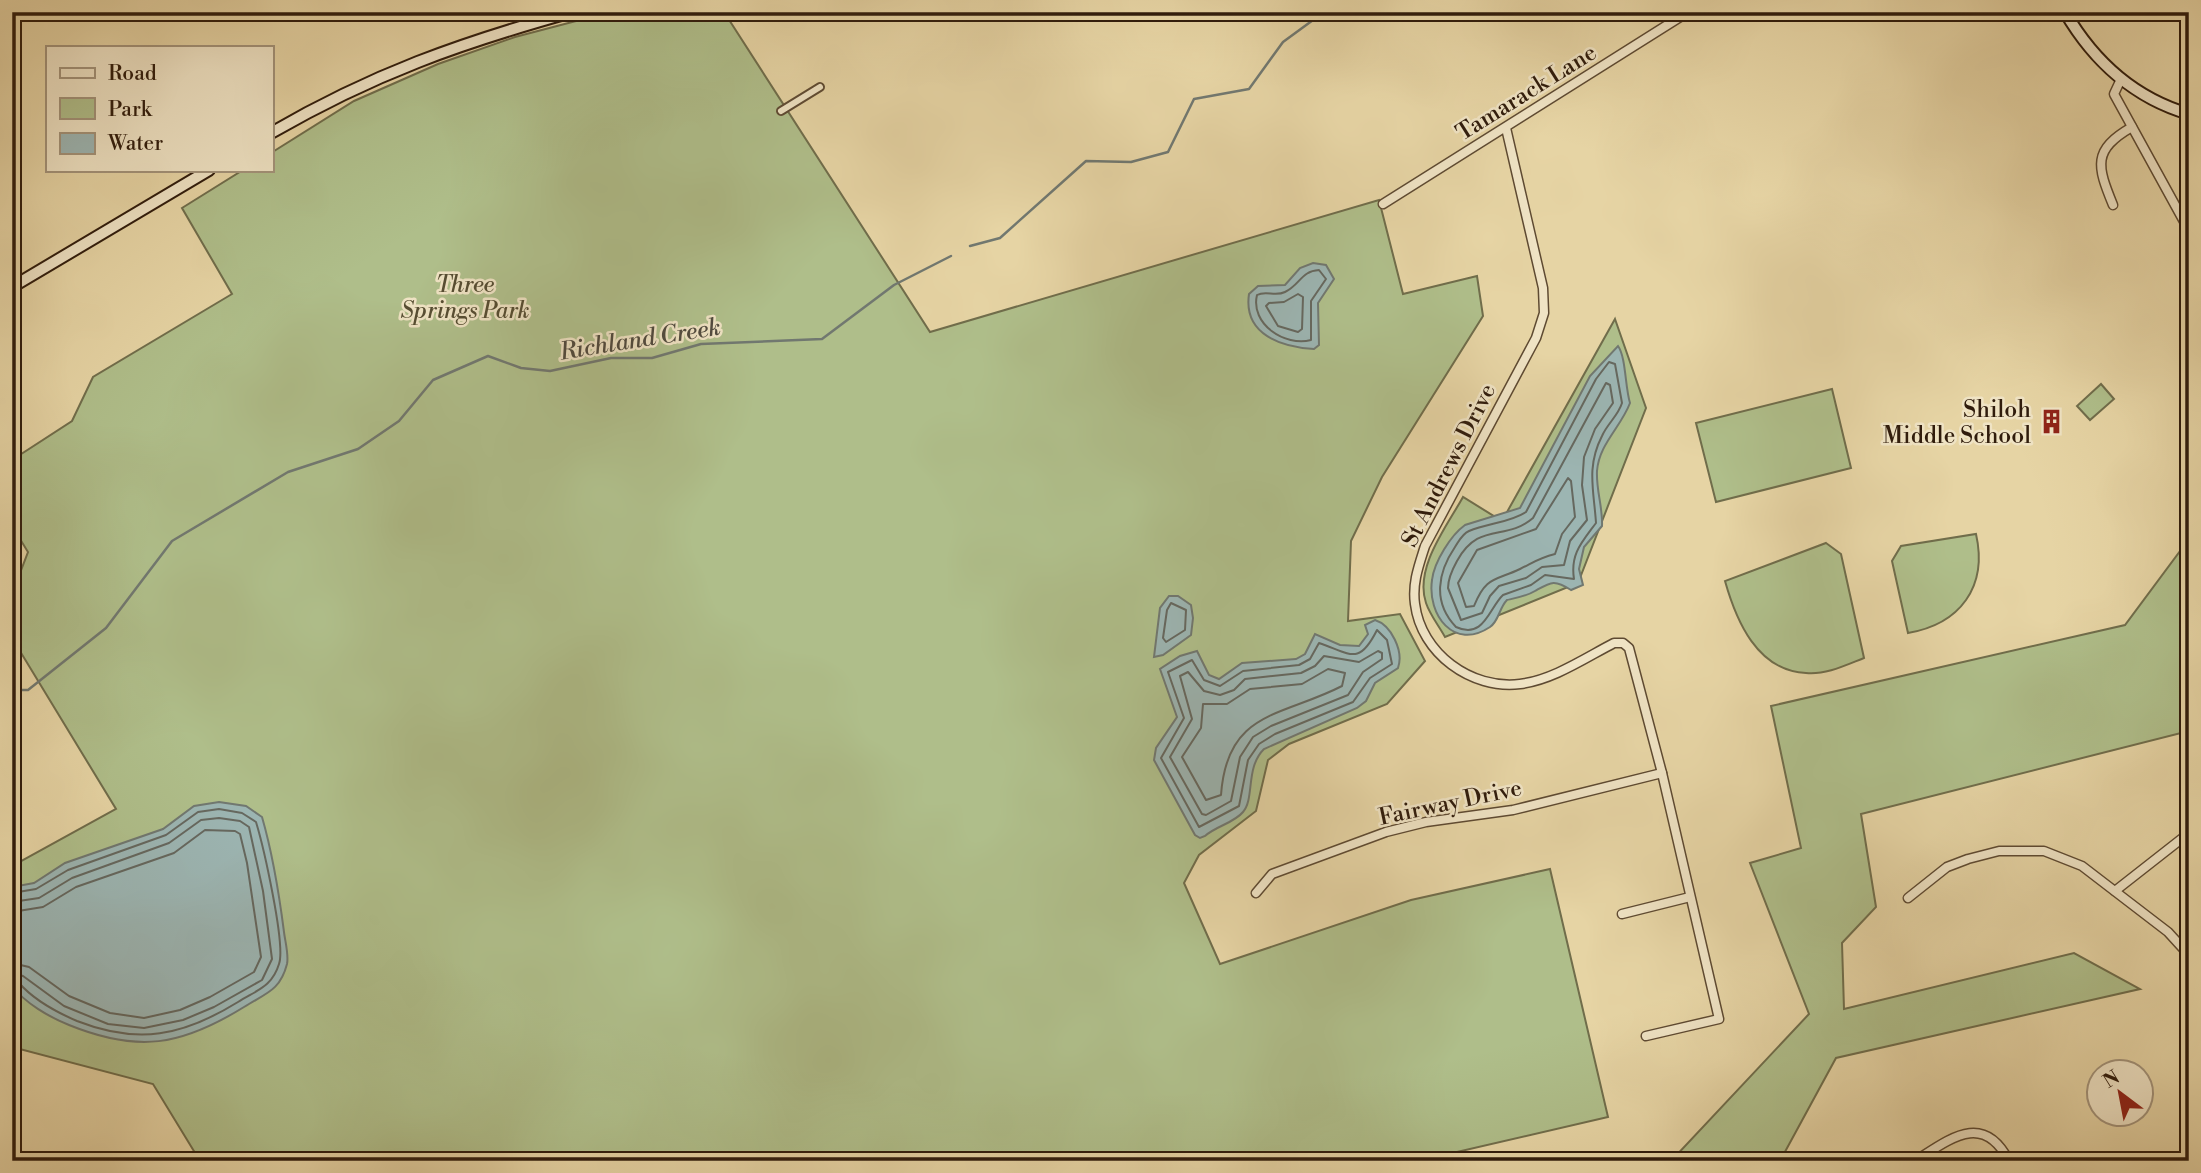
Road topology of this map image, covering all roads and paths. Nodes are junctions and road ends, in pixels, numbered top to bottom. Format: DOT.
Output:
graph roads {
  1 [pos="572,12"];
  2 [pos="1688,12"];
  3 [pos="2065,12"];
  4 [pos="2121,79"];
  5 [pos="820,87"];
  6 [pos="781,111"];
  7 [pos="2189,114"];
  8 [pos="2132,127"];
  9 [pos="1506,128"];
  10 [pos="273,132"];
  11 [pos="206,172"];
  12 [pos="1383,204"];
  13 [pos="2113,205"];
  14 [pos="2186,225"];
  15 [pos="12,287"];
  16 [pos="1662,772"];
  17 [pos="2189,833"];
  18 [pos="2115,891"];
  19 [pos="1256,893"];
  20 [pos="1690,897"];
  21 [pos="1909,898"];
  22 [pos="1622,914"];
  23 [pos="2189,955"];
  24 [pos="1646,1036"];
  25 [pos="1915,1161"];
  26 [pos="2009,1161"];
  1 -- 10 [label="main road"];
  2 -- 9 [label="street, Tamarack Lane"];
  3 -- 4 [label="main road"];
  4 -- 7 [label="main road"];
  4 -- 8 [label="street"];
  5 -- 6 [label="street"];
  8 -- 13 [label="street"];
  8 -- 14 [label="street"];
  9 -- 12 [label="street, Tamarack Lane"];
  9 -- 16 [label="street, St Andrews Drive"];
  11 -- 15 [label="main road"];
  16 -- 19 [label="street, Fairway Drive"];
  16 -- 20 [label="street, St Andrews Drive"];
  17 -- 18 [label="street"];
  18 -- 21 [label="street"];
  18 -- 23 [label="street"];
  20 -- 22 [label="street"];
  20 -- 24 [label="street, St Andrews Drive"];
  25 -- 26 [label="street"];
}
